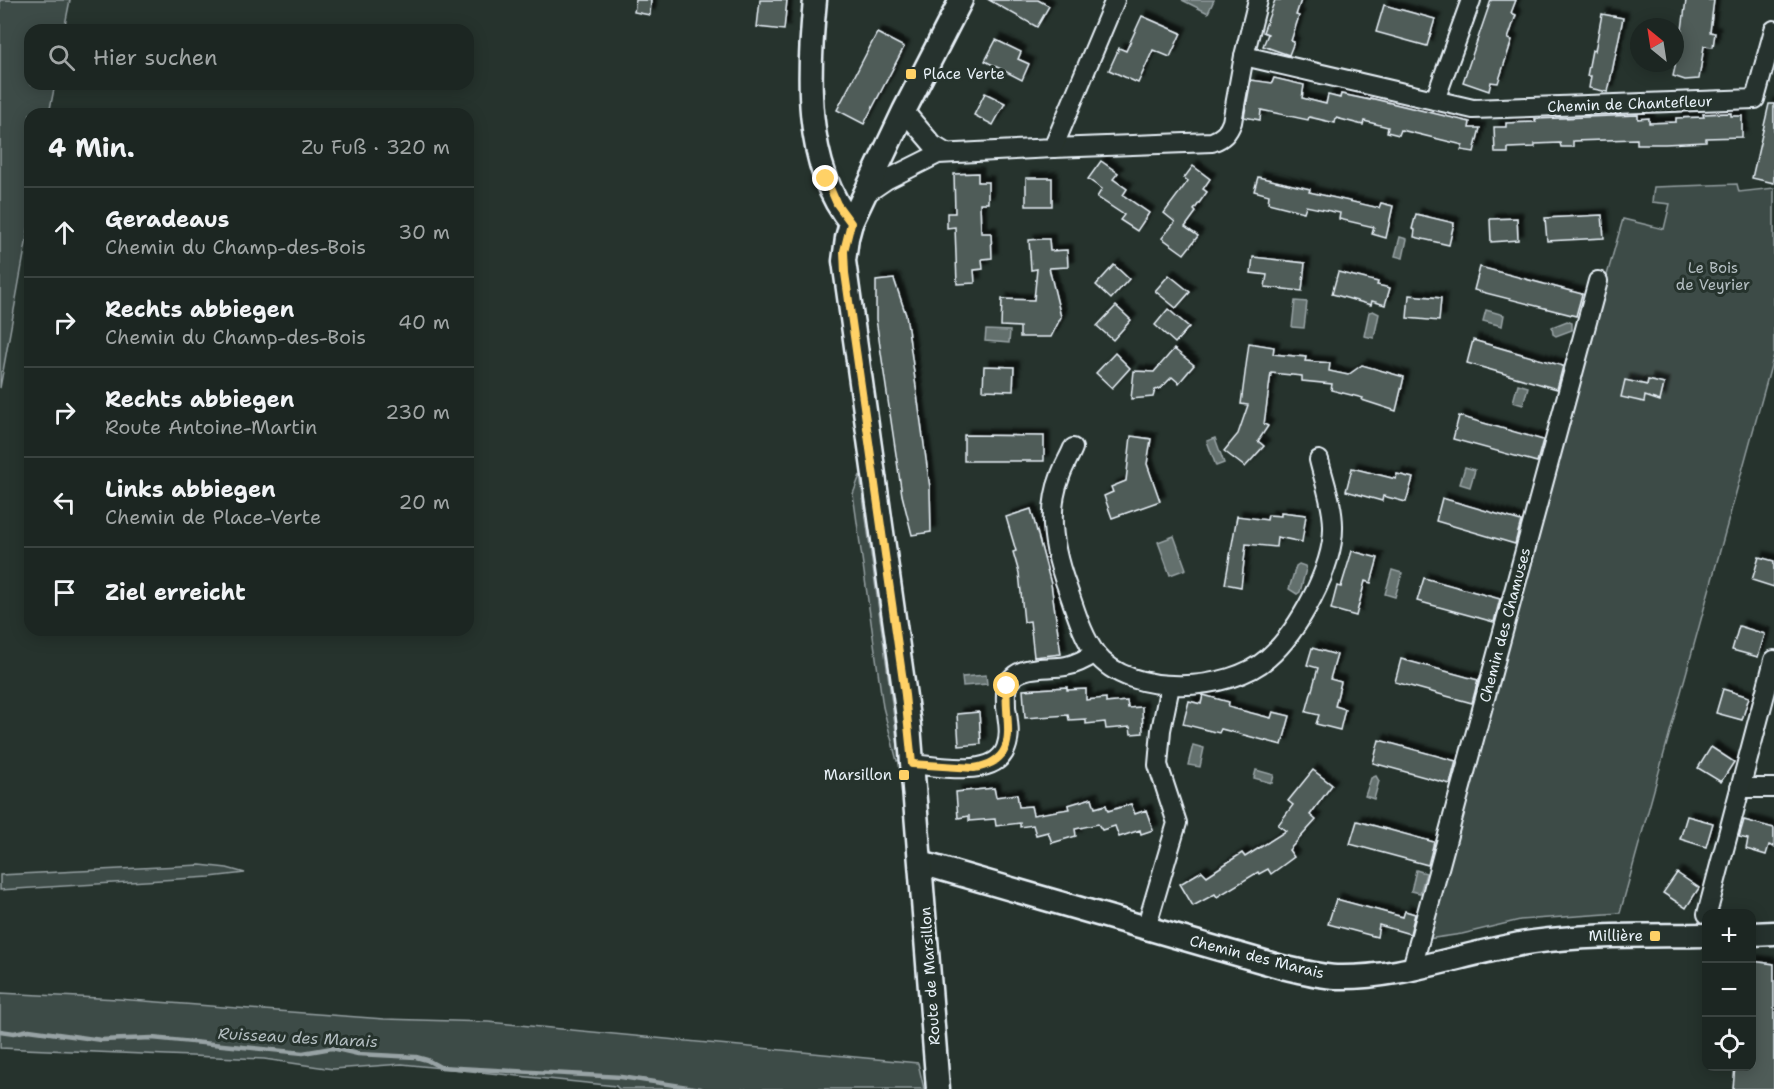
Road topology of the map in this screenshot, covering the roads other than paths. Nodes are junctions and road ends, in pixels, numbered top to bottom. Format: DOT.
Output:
graph roads {
  1 [pos="815,0"];
  2 [pos="961,0"];
  3 [pos="1115,0"];
  4 [pos="1258,0"];
  5 [pos="1471,0"];
  6 [pos="1774,30"];
  7 [pos="1244,56"];
  8 [pos="1435,100"];
  9 [pos="904,111"];
  10 [pos="1053,148"];
  11 [pos="946,153"];
  12 [pos="864,195"];
  13 [pos="851,223"];
  14 [pos="1598,281"];
  15 [pos="1073,448"];
  16 [pos="1319,460"];
  17 [pos="1095,653"];
  18 [pos="1774,660"];
  19 [pos="1170,686"];
  20 [pos="912,764"];
  21 [pos="1740,788"];
  22 [pos="1774,788"];
  23 [pos="921,863"];
  24 [pos="1709,909"];
  25 [pos="1702,925"];
  26 [pos="1146,928"];
  27 [pos="1774,933"];
  28 [pos="1756,934"];
  29 [pos="1412,968"];
  30 [pos="938,1089"];
  1 -- 13 [label="street"];
  2 -- 9 [label="street, Route de Marsillon"];
  3 -- 10 [label="street"];
  4 -- 7 [label="street"];
  5 -- 8 [label="street"];
  6 -- 8 [label="street, Chemin de Chantefleur"];
  7 -- 8 [label="street, Chemin de Chantefleur"];
  7 -- 10 [label="street"];
  9 -- 11 [label="street"];
  9 -- 12 [label="street, Route de Marsillon"];
  10 -- 11 [label="street"];
  11 -- 12 [label="street"];
  12 -- 13 [label="street, Route de Marsillon"];
  13 -- 20 [label="street, Route de Marsillon"];
  14 -- 29 [label="street, Chemin des Chamuses"];
  15 -- 17 [label="street"];
  16 -- 19 [label="street"];
  17 -- 19 [label="street"];
  17 -- 20 [label="street"];
  18 -- 21 [label="street"];
  19 -- 26 [label="street"];
  20 -- 23 [label="street, Route de Marsillon"];
  21 -- 22 [label="street"];
  21 -- 24 [label="street"];
  23 -- 26 [label="street, Chemin des Marais"];
  23 -- 30 [label="street, Route de Marsillon"];
  25 -- 29 [label="street, Chemin des Marais"];
  26 -- 29 [label="street, Chemin des Marais"];
  27 -- 28 [label="street"];
}
